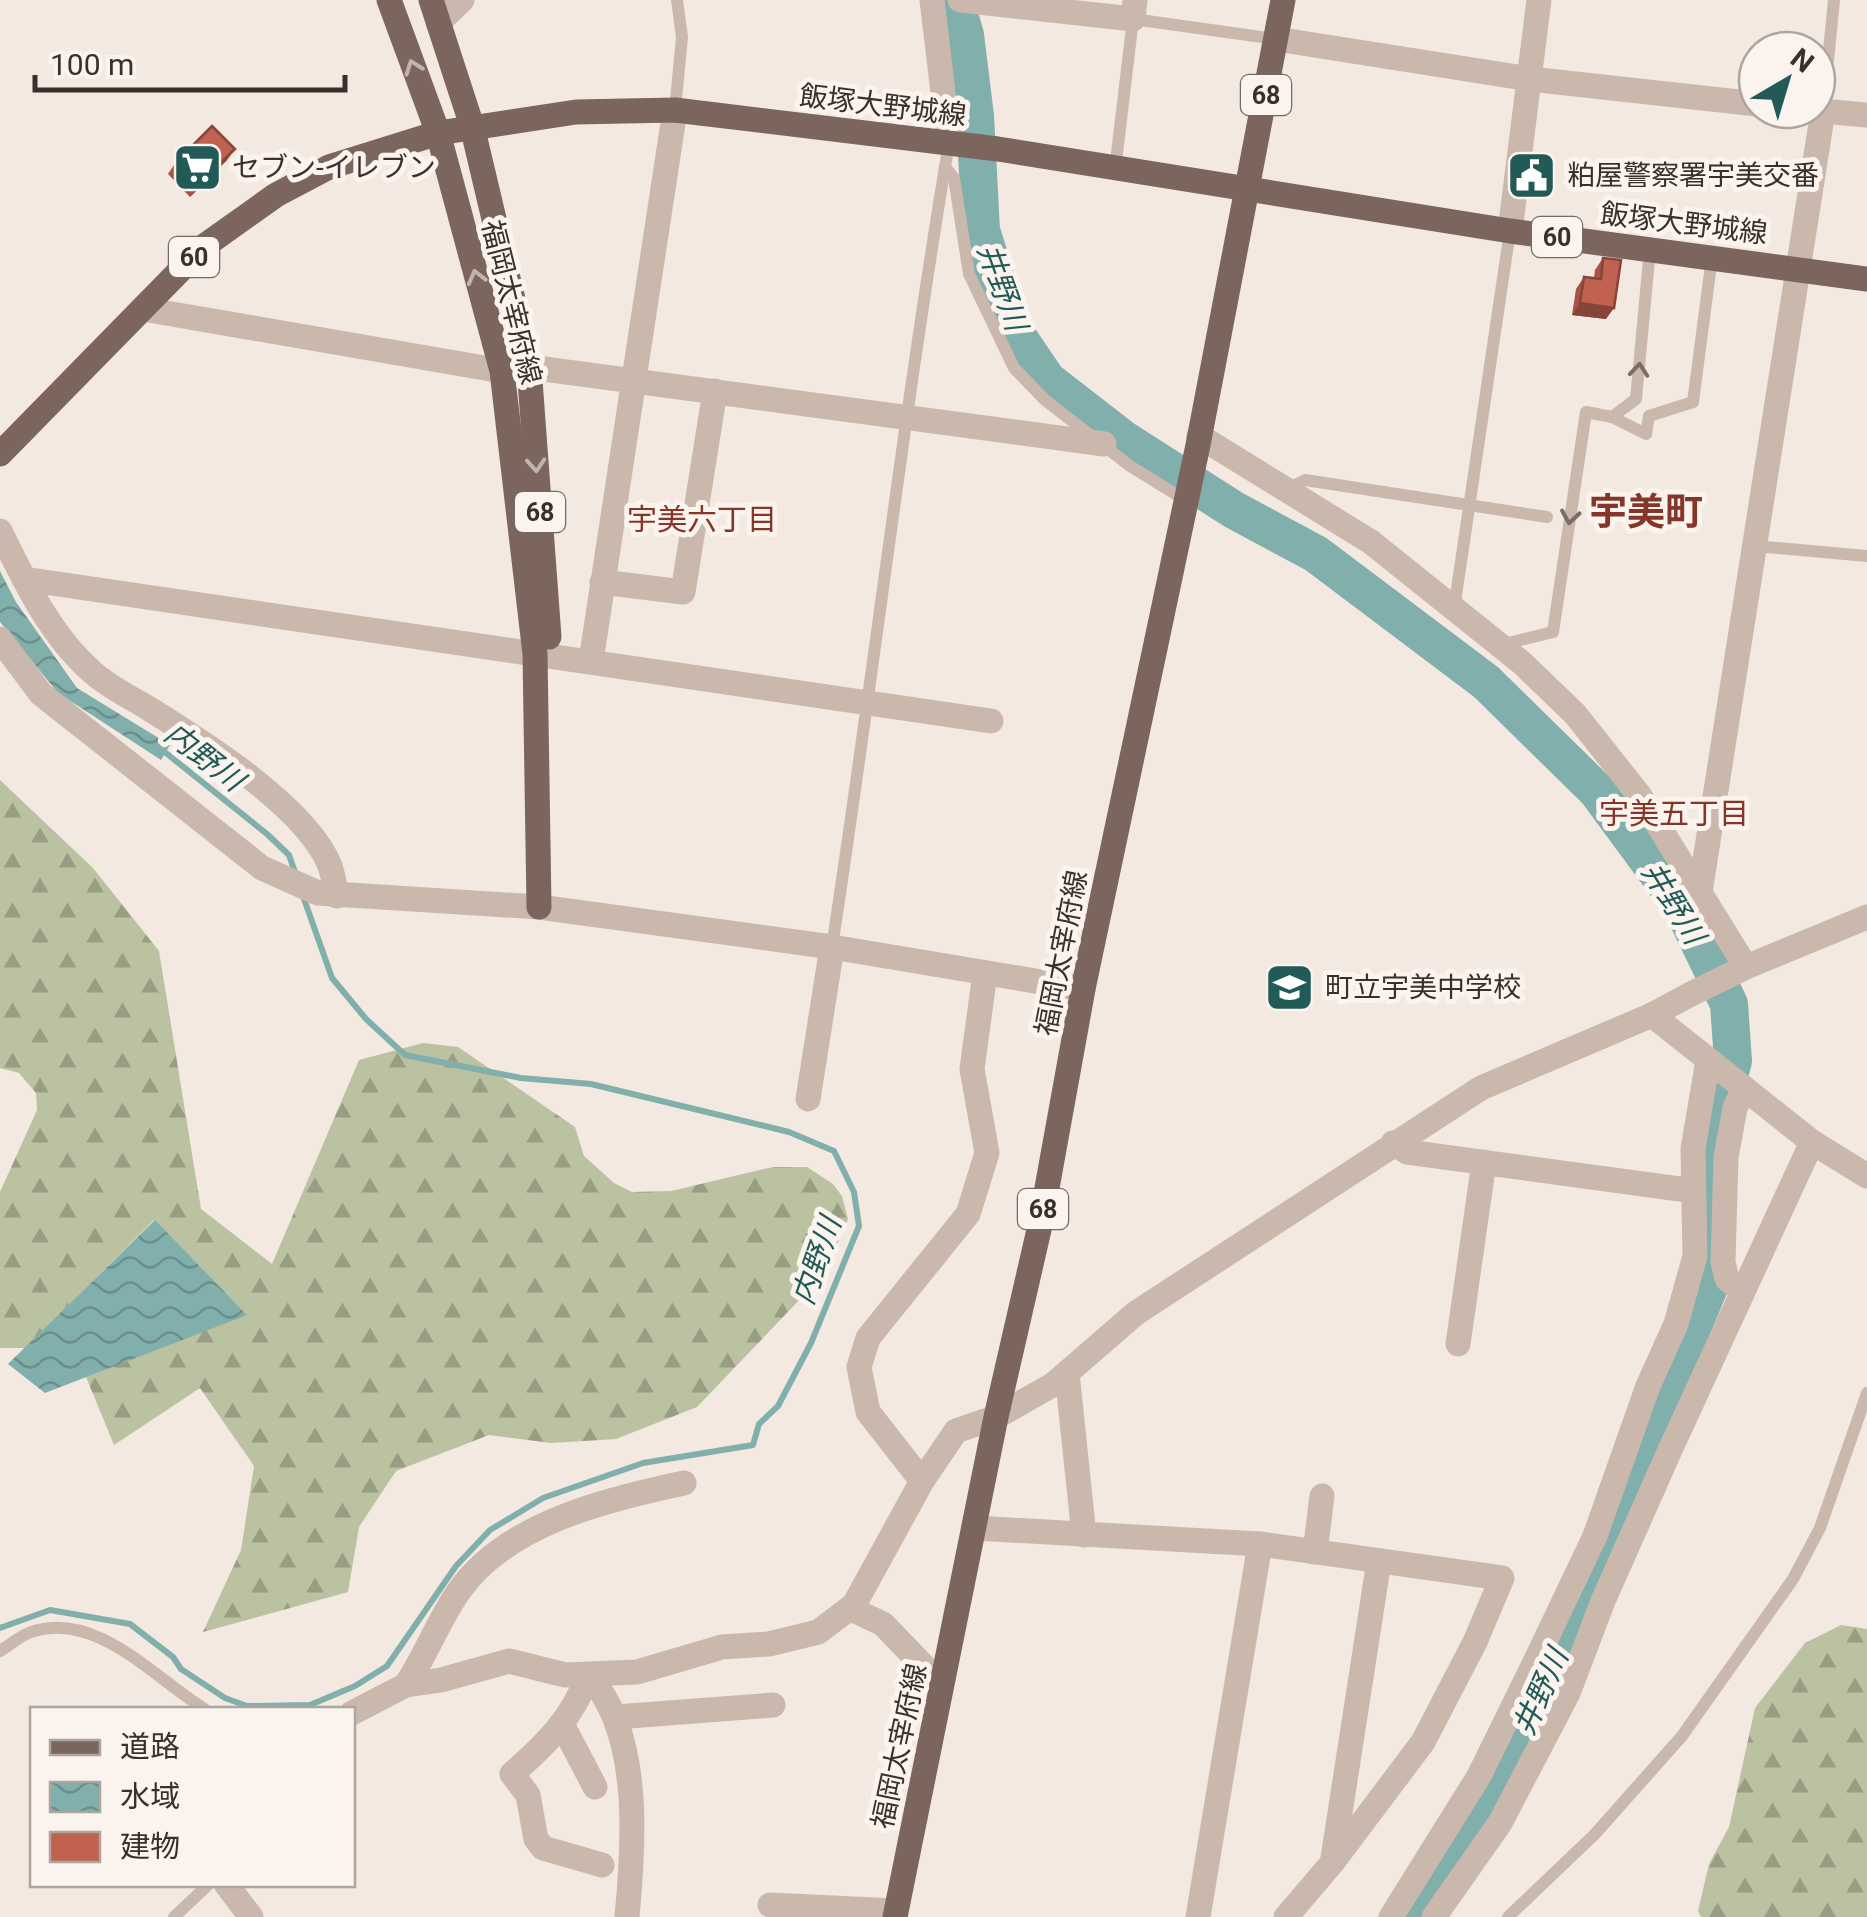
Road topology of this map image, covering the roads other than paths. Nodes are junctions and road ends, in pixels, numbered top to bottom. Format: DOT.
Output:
graph roads {
  1 [pos="389,0"];
  2 [pos="462,0"];
  3 [pos="676,0"];
  4 [pos="932,0"];
  5 [pos="960,0"];
  6 [pos="1283,0"];
  7 [pos="1539,0"];
  8 [pos="1834,0"];
  9 [pos="1134,10"];
  10 [pos="434,11"];
  11 [pos="1829,30"];
  12 [pos="1276,39"];
  13 [pos="1530,79"];
  14 [pos="1737,102"];
  15 [pos="675,110"];
  16 [pos="1837,113"];
  17 [pos="1867,115"];
  18 [pos="472,126"];
  19 [pos="1815,130"];
  20 [pos="438,134"];
  21 [pos="952,152"];
  22 [pos="1114,170"];
  23 [pos="1248,189"];
  24 [pos="1510,231"];
  25 [pos="1650,249"];
  26 [pos="1712,257"];
  27 [pos="1798,269"];
  28 [pos="1867,279"];
  29 [pos="143,309"];
  30 [pos="529,367"];
  31 [pos="502,371"];
  32 [pos="633,380"];
  33 [pos="715,391"];
  34 [pos="1612,416"];
  35 [pos="906,418"];
  36 [pos="1199,440"];
  37 [pos="1104,444"];
  38 [pos="0,454"];
  39 [pos="1288,488"];
  40 [pos="1186,500"];
  41 [pos="1469,506"];
  42 [pos="1548,516"];
  43 [pos="0,532"];
  44 [pos="1756,546"];
  45 [pos="1867,556"];
  46 [pos="24,579"];
  47 [pos="602,582"];
  48 [pos="1454,610"];
  49 [pos="0,640"];
  50 [pos="1499,645"];
  51 [pos="542,655"];
  52 [pos="591,661"];
  53 [pos="869,704"];
  54 [pos="992,721"];
  55 [pos="1700,892"];
  56 [pos="328,894"];
  57 [pos="539,906"];
  58 [pos="1867,917"];
  59 [pos="832,947"];
  60 [pos="1746,966"];
  61 [pos="985,973"];
  62 [pos="1083,989"];
  63 [pos="1652,1015"];
  64 [pos="1708,1060"];
  65 [pos="1744,1088"];
  66 [pos="808,1098"];
  67 [pos="1393,1142"];
  68 [pos="1812,1142"];
  69 [pos="1484,1162"];
  70 [pos="1867,1176"];
  71 [pos="1687,1190"];
  72 [pos="1742,1291"];
  73 [pos="1458,1344"];
  74 [pos="1066,1373"];
  75 [pos="1867,1393"];
  76 [pos="996,1417"];
  77 [pos="922,1481"];
  78 [pos="684,1482"];
  79 [pos="1322,1496"];
  80 [pos="974,1528"];
  81 [pos="1084,1534"];
  82 [pos="1260,1544"];
  83 [pos="1315,1552"];
  84 [pos="1378,1561"];
  85 [pos="850,1608"];
  86 [pos="0,1651"];
  87 [pos="588,1675"];
  88 [pos="944,1679"];
  89 [pos="406,1685"];
  90 [pos="773,1705"];
  91 [pos="202,1707"];
  92 [pos="355,1711"];
  93 [pos="616,1717"];
  94 [pos="562,1724"];
  95 [pos="596,1788"];
  96 [pos="1332,1863"];
  97 [pos="602,1865"];
  98 [pos="207,1887"];
  99 [pos="228,1887"];
  100 [pos="770,1905"];
  101 [pos="895,1914"];
  102 [pos="174,1917"];
  103 [pos="252,1917"];
  104 [pos="628,1917"];
  105 [pos="1198,1917"];
  106 [pos="1286,1917"];
  107 [pos="1391,1917"];
  108 [pos="1434,1917"];
  109 [pos="1508,1917"];
  20 -- 1 [label="main road, 福岡太宰府線 / 68, one-way"];
  2 -- 10 [label="street"];
  3 -- 15 [label="lane"];
  4 -- 21 [label="street"];
  5 -- 9 [label="street"];
  6 -- 12 [label="main road, 福岡太宰府線 / 68"];
  7 -- 13 [label="street"];
  8 -- 11 [label="lane"];
  9 -- 12 [label="lane"];
  9 -- 22 [label="lane"];
  10 -- 18 [label="main road, 福岡太宰府線 / 68"];
  12 -- 13 [label="street"];
  12 -- 23 [label="main road, 福岡太宰府線 / 68"];
  13 -- 14 [label="street"];
  13 -- 24 [label="street"];
  15 -- 18 [label="main road, 飯塚大野城線 / 60"];
  15 -- 21 [label="main road, 飯塚大野城線 / 60"];
  15 -- 32 [label="street"];
  16 -- 17 [label="street"];
  18 -- 20 [label="main road, 飯塚大野城線 / 60"];
  18 -- 30 [label="main road, 福岡太宰府線 / 68"];
  19 -- 27 [label="street"];
  20 -- 29 [label="main road, 飯塚大野城線 / 60"];
  31 -- 20 [label="main road, 福岡太宰府線 / 68, one-way"];
  21 -- 22 [label="main road, 飯塚大野城線 / 60"];
  21 -- 35 [label="lane"];
  21 -- 37 [label="lane"];
  22 -- 23 [label="main road, 飯塚大野城線 / 60"];
  23 -- 24 [label="main road, 飯塚大野城線 / 60"];
  23 -- 36 [label="main road, 福岡太宰府線 / 68"];
  24 -- 25 [label="main road, 飯塚大野城線 / 60"];
  24 -- 41 [label="lane"];
  25 -- 26 [label="main road, 飯塚大野城線 / 60"];
  34 -- 25 [label="lane, one-way"];
  26 -- 27 [label="main road, 飯塚大野城線 / 60"];
  26 -- 34 [label="lane"];
  27 -- 28 [label="main road, 飯塚大野城線 / 60"];
  27 -- 44 [label="street"];
  29 -- 31 [label="street"];
  29 -- 38 [label="main road, 飯塚大野城線 / 60"];
  30 -- 31 [label="street"];
  30 -- 32 [label="street"];
  30 -- 51 [label="main road, 福岡太宰府線 / 68, one-way"];
  31 -- 51 [label="main road, 福岡太宰府線 / 68"];
  32 -- 33 [label="street"];
  32 -- 47 [label="street"];
  33 -- 35 [label="street"];
  33 -- 47 [label="street"];
  34 -- 50 [label="lane, one-way"];
  35 -- 37 [label="street"];
  35 -- 53 [label="lane"];
  36 -- 39 [label="street"];
  36 -- 40 [label="main road, 福岡太宰府線 / 68"];
  37 -- 40 [label="lane"];
  39 -- 41 [label="lane"];
  39 -- 48 [label="street"];
  40 -- 62 [label="main road, 福岡太宰府線 / 68"];
  41 -- 42 [label="lane"];
  41 -- 48 [label="lane"];
  43 -- 46 [label="street"];
  44 -- 45 [label="lane"];
  44 -- 55 [label="street"];
  46 -- 51 [label="street"];
  46 -- 56 [label="street"];
  47 -- 52 [label="street"];
  48 -- 50 [label="street"];
  49 -- 56 [label="street"];
  50 -- 55 [label="street"];
  51 -- 52 [label="street"];
  51 -- 57 [label="main road, 福岡太宰府線 / 68"];
  52 -- 53 [label="street"];
  53 -- 54 [label="street"];
  53 -- 59 [label="lane"];
  55 -- 60 [label="street"];
  56 -- 57 [label="street"];
  57 -- 59 [label="street"];
  58 -- 60 [label="street"];
  59 -- 61 [label="street"];
  59 -- 66 [label="street"];
  60 -- 63 [label="street"];
  61 -- 62 [label="street"];
  61 -- 77 [label="street"];
  62 -- 76 [label="main road, 福岡太宰府線 / 68"];
  63 -- 64 [label="street"];
  63 -- 67 [label="street"];
  64 -- 65 [label="street"];
  64 -- 107 [label="street"];
  65 -- 68 [label="street"];
  65 -- 72 [label="street"];
  67 -- 69 [label="street"];
  67 -- 74 [label="street"];
  68 -- 70 [label="street"];
  68 -- 72 [label="street"];
  69 -- 71 [label="street"];
  69 -- 73 [label="street"];
  72 -- 108 [label="street"];
  74 -- 76 [label="street"];
  74 -- 81 [label="street"];
  75 -- 109 [label="lane"];
  76 -- 77 [label="street"];
  76 -- 80 [label="main road, 福岡太宰府線 / 68"];
  77 -- 85 [label="street"];
  78 -- 89 [label="street"];
  79 -- 83 [label="street"];
  80 -- 81 [label="street"];
  80 -- 88 [label="main road, 福岡太宰府線 / 68"];
  81 -- 82 [label="street"];
  82 -- 83 [label="street"];
  82 -- 105 [label="street"];
  83 -- 84 [label="street"];
  84 -- 96 [label="street"];
  84 -- 96 [label="street"];
  85 -- 87 [label="street"];
  85 -- 88 [label="street"];
  86 -- 91 [label="lane"];
  87 -- 89 [label="street"];
  87 -- 93 [label="street"];
  87 -- 94 [label="street"];
  88 -- 101 [label="main road, 福岡太宰府線 / 68"];
  89 -- 92 [label="street"];
  90 -- 93 [label="street"];
  93 -- 104 [label="street"];
  94 -- 95 [label="street"];
  94 -- 97 [label="street"];
  96 -- 106 [label="street"];
  98 -- 102 [label="lane"];
  99 -- 103 [label="street"];
  100 -- 101 [label="street"];
}
